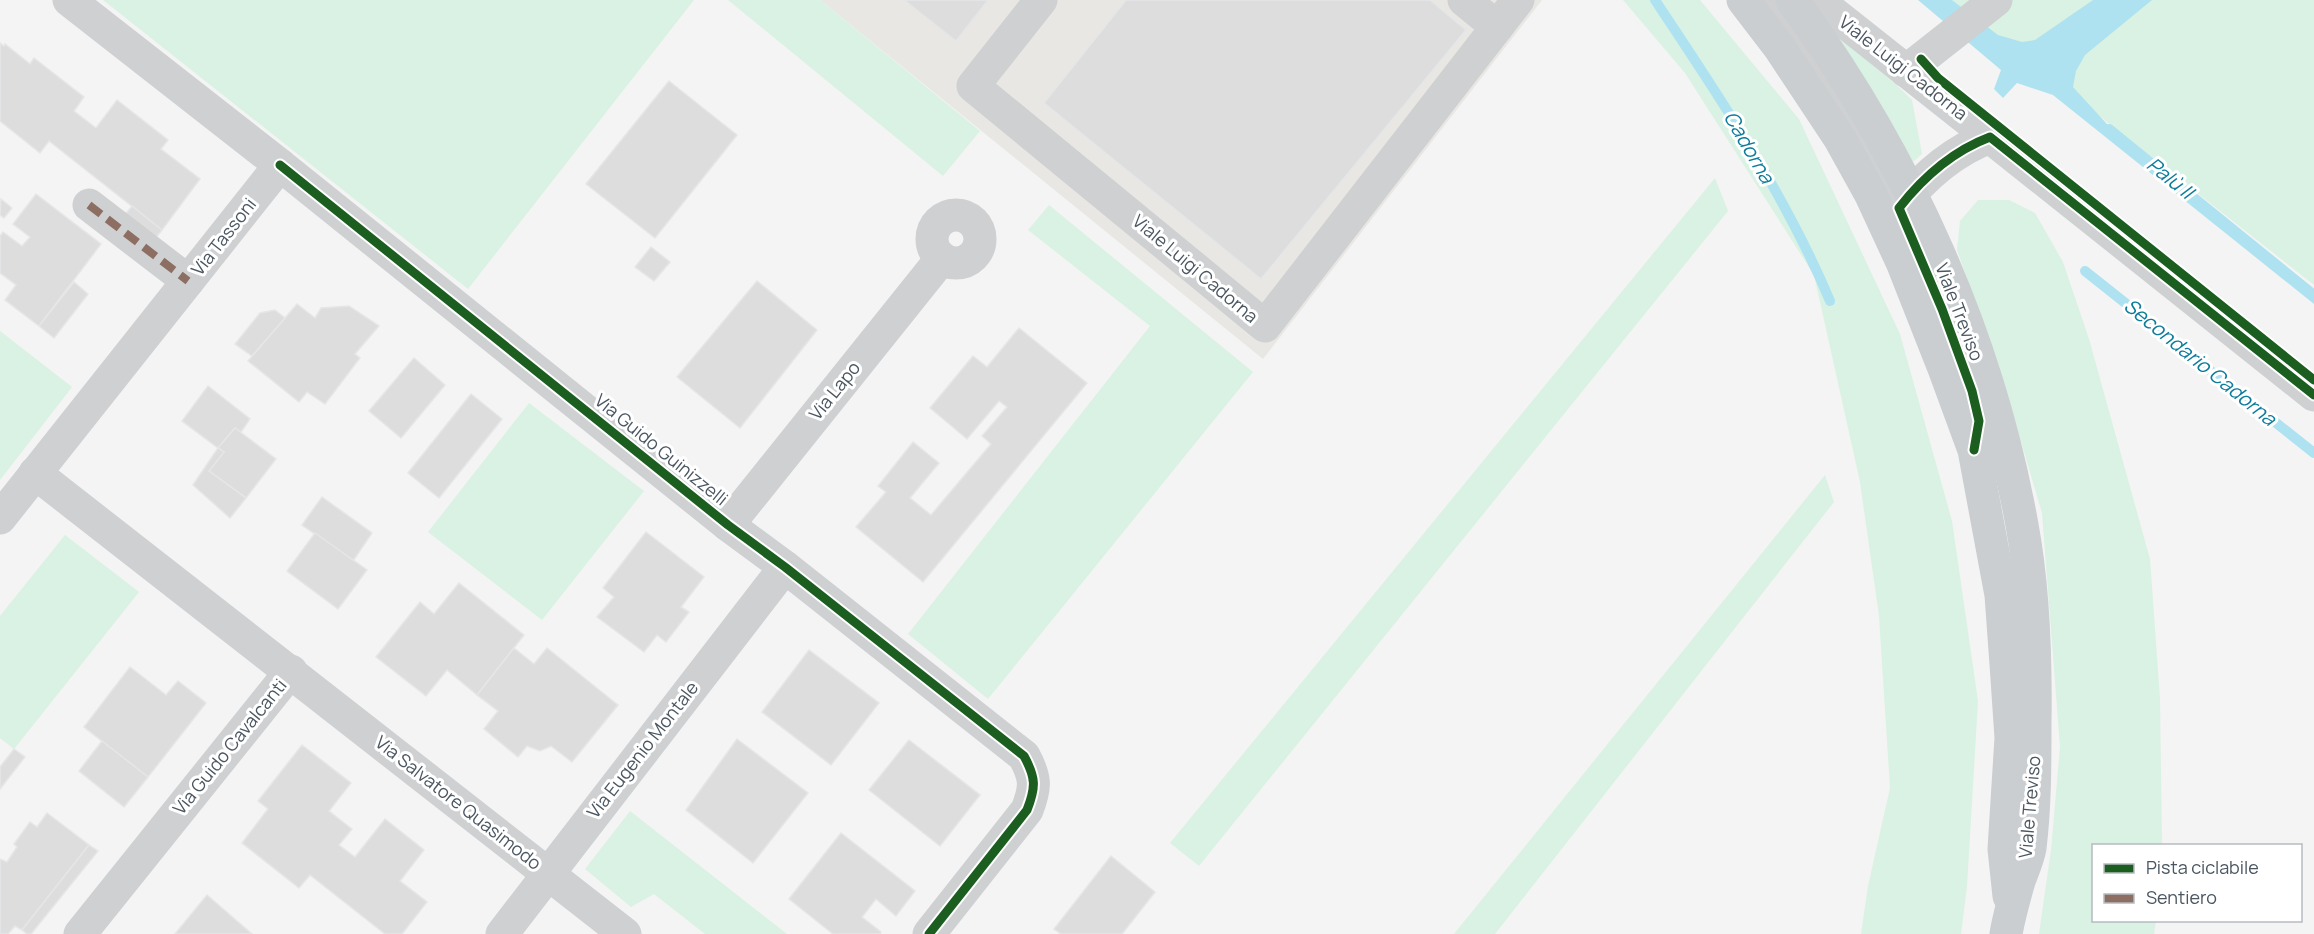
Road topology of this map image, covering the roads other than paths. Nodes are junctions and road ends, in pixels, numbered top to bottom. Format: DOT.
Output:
graph roads {
  1 [pos="69,0"];
  2 [pos="1041,0"];
  3 [pos="1464,0"];
  4 [pos="1518,0"];
  5 [pos="1743,0"];
  6 [pos="1764,0"];
  7 [pos="1792,0"];
  8 [pos="1817,0"];
  9 [pos="1975,16"];
  10 [pos="1497,27"];
  11 [pos="1906,71"];
  12 [pos="1990,137"];
  13 [pos="280,165"];
  14 [pos="1911,192"];
  15 [pos="89,205"];
  16 [pos="942,258"];
  17 [pos="188,281"];
  18 [pos="2314,395"];
  19 [pos="1974,450"];
  20 [pos="35,473"];
  21 [pos="0,518"];
  22 [pos="728,525"];
  23 [pos="786,567"];
  24 [pos="291,671"];
  25 [pos="548,873"];
  26 [pos="2008,922"];
  27 [pos="80,934"];
  28 [pos="502,934"];
  29 [pos="625,934"];
  30 [pos="929,934"];
  1 -- 13 [label="street"];
  2 -- 10 [label="street, Viale Luigi Cadorna"];
  3 -- 10 [label="street"];
  4 -- 10 [label="street, Viale Luigi Cadorna"];
  5 -- 19 [label="main road"];
  6 -- 14 [label="street"];
  7 -- 14 [label="main road, Viale Treviso"];
  8 -- 11 [label="street, Viale Luigi Cadorna"];
  9 -- 11 [label="street"];
  11 -- 12 [label="street, Viale Luigi Cadorna"];
  12 -- 14 [label="street, Viale Luigi Cadorna"];
  12 -- 18 [label="street, Viale Luigi Cadorna"];
  13 -- 17 [label="street, Via Tassoni"];
  13 -- 22 [label="street, Via Guido Guinizzelli"];
  14 -- 19 [label="street, Viale Treviso"];
  14 -- 26 [label="main road, Viale Treviso"];
  15 -- 17 [label="street"];
  16 -- 22 [label="street, Via Lapo"];
  17 -- 20 [label="street, Via Tassoni"];
  19 -- 26 [label="main road"];
  20 -- 21 [label="street, Via Tassoni"];
  20 -- 24 [label="street, Via Guido Cavalcanti"];
  22 -- 23 [label="street, Via Guido Guinizzelli"];
  23 -- 25 [label="street, Via Eugenio Montale"];
  23 -- 30 [label="street, Via Guido Guinizzelli"];
  24 -- 25 [label="street, Via Salvatore Quasimodo"];
  24 -- 27 [label="street, Via Guido Cavalcanti"];
  25 -- 28 [label="street, Via Eugenio Montale"];
  25 -- 29 [label="street, Via Salvatore Quasimodo"];
}
